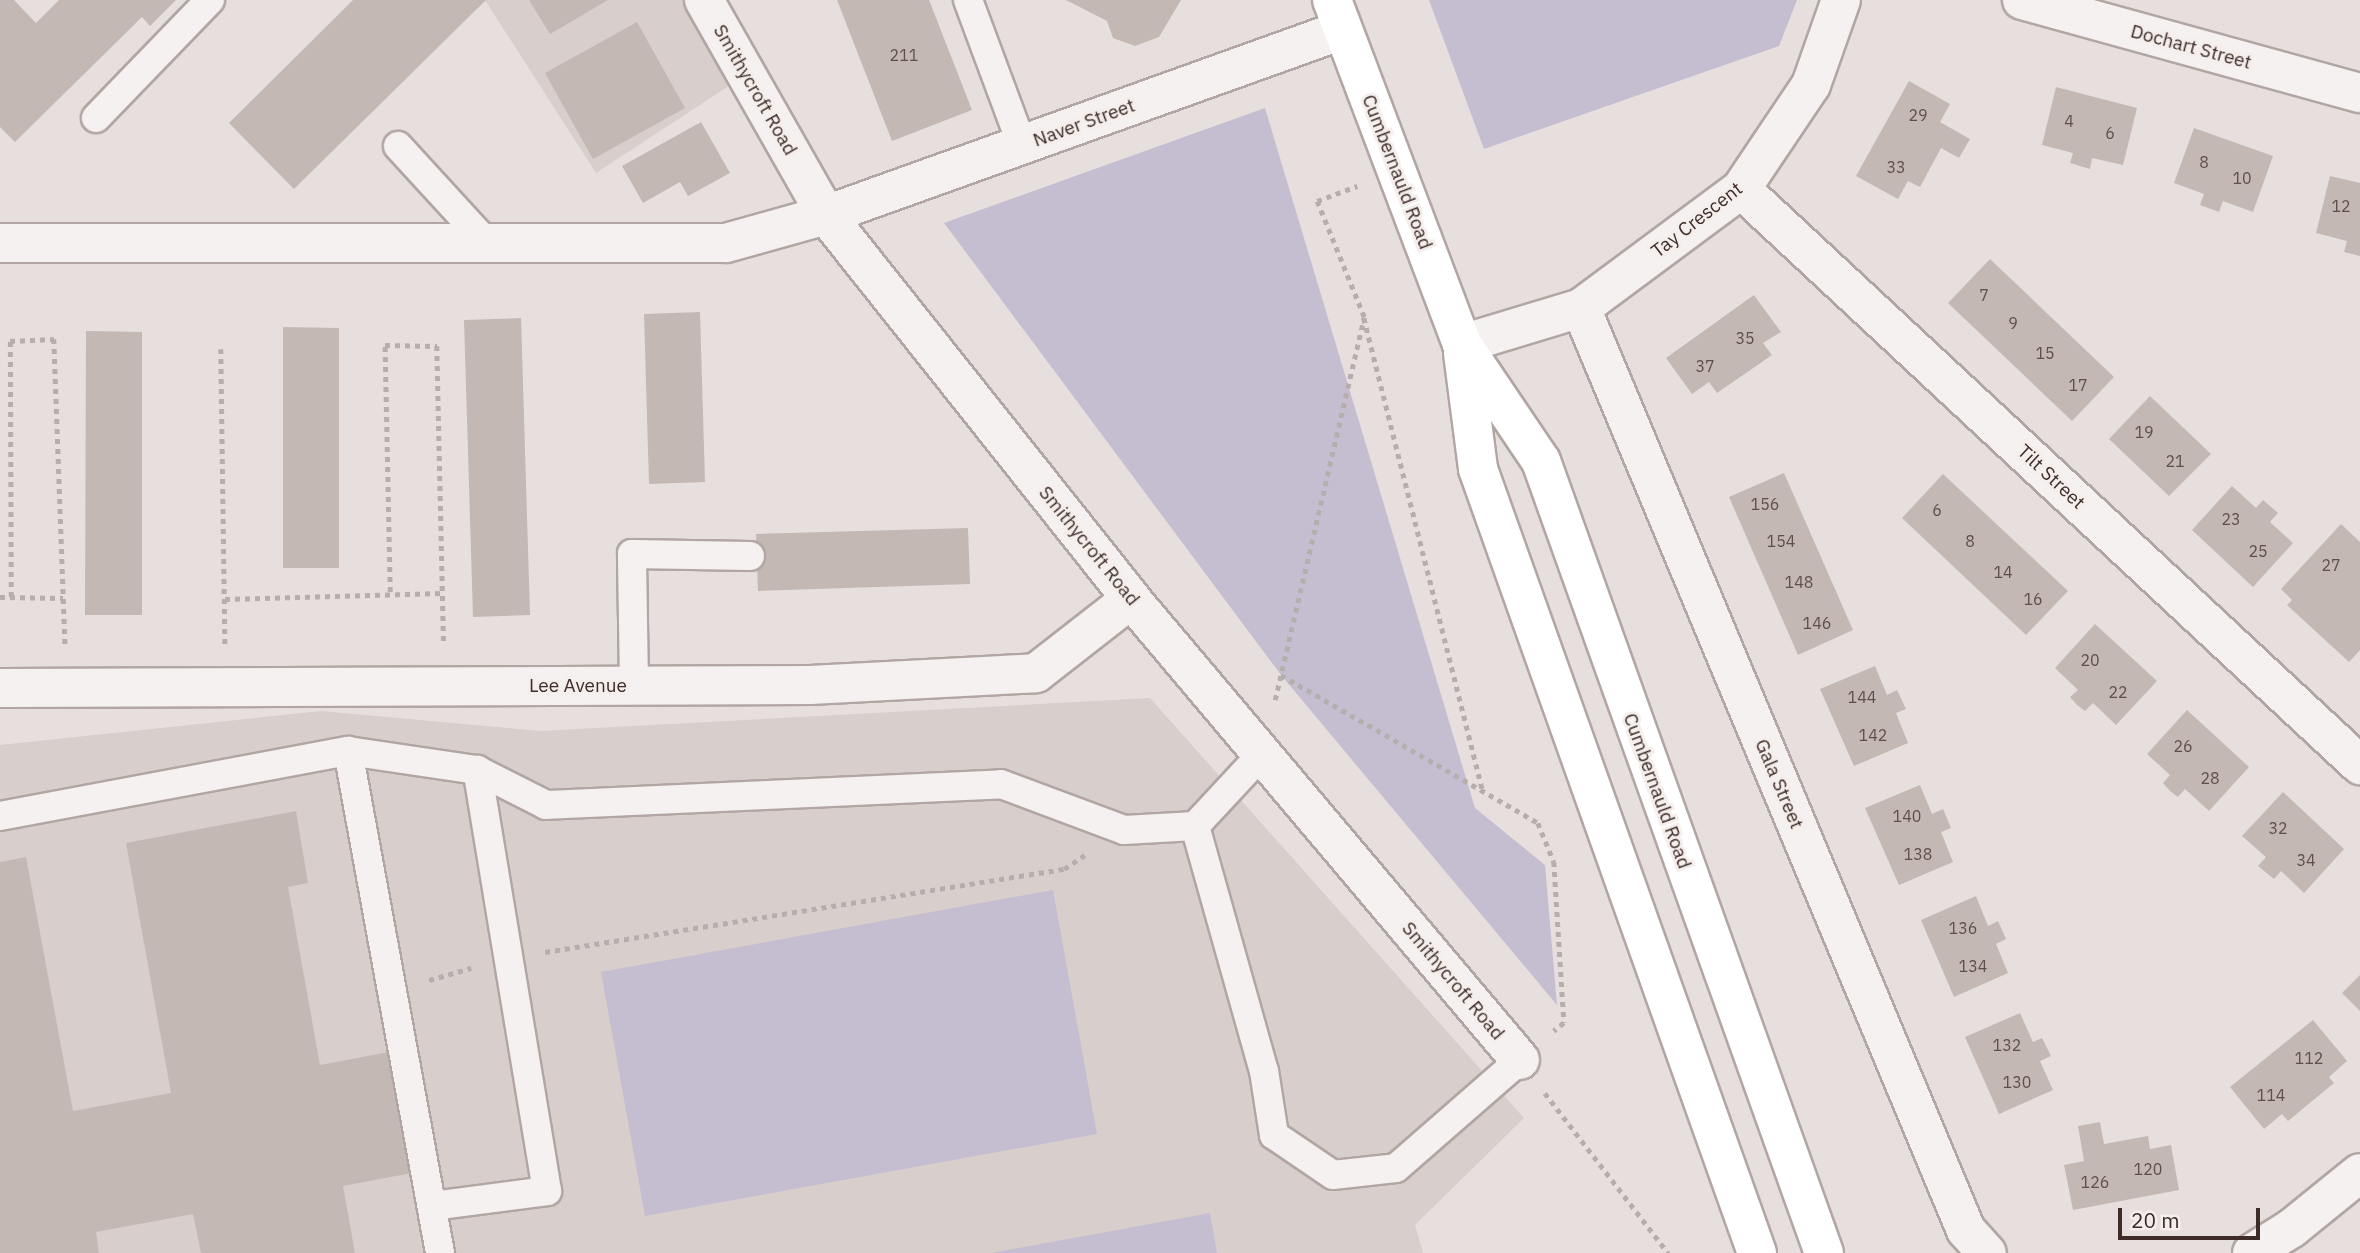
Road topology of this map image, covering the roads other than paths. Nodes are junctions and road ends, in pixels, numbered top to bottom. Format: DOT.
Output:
graph roads {
  1 [pos="210,0"];
  2 [pos="704,0"];
  3 [pos="968,0"];
  4 [pos="1841,0"];
  5 [pos="2022,0"];
  6 [pos="1337,15"];
  7 [pos="2360,93"];
  8 [pos="96,118"];
  9 [pos="1022,145"];
  10 [pos="398,146"];
  11 [pos="1741,189"];
  12 [pos="826,215"];
  13 [pos="0,243"];
  14 [pos="487,243"];
  15 [pos="1581,308"];
  16 [pos="1462,344"];
  17 [pos="750,556"];
  18 [pos="1131,599"];
  19 [pos="634,685"];
  20 [pos="0,688"];
  21 [pos="348,751"];
  22 [pos="1262,754"];
  23 [pos="2360,765"];
  24 [pos="477,770"];
  25 [pos="0,816"];
  26 [pos="1195,826"];
  27 [pos="1520,1060"];
  28 [pos="2360,1173"];
  29 [pos="432,1206"];
  30 [pos="440,1253"];
  31 [pos="1757,1253"];
  32 [pos="1824,1253"];
  33 [pos="1987,1253"];
  34 [pos="2252,1253"];
  1 -- 8 [label="lane"];
  2 -- 12 [label="street, Smithycroft Road"];
  3 -- 9 [label="lane"];
  4 -- 11 [label="street, Tay Crescent"];
  5 -- 7 [label="street, Dochart Street"];
  6 -- 9 [label="street, Naver Street"];
  6 -- 16 [label="main road, Cumbernauld Road"];
  9 -- 12 [label="street, Naver Street"];
  10 -- 14 [label="lane"];
  11 -- 15 [label="street, Tay Crescent"];
  11 -- 23 [label="street, Tilt Street"];
  12 -- 14 [label="street, Naver Street"];
  12 -- 18 [label="street, Smithycroft Road"];
  13 -- 14 [label="street, Naver Street"];
  15 -- 16 [label="street, Tay Crescent"];
  15 -- 33 [label="street, Gala Street"];
  16 -- 31 [label="main road, Cumbernauld Road"];
  16 -- 32 [label="main road, Cumbernauld Road"];
  17 -- 19 [label="lane"];
  18 -- 19 [label="street, Lee Avenue"];
  18 -- 22 [label="street, Smithycroft Road"];
  19 -- 20 [label="street, Lee Avenue"];
  21 -- 24 [label="lane"];
  21 -- 25 [label="lane"];
  21 -- 29 [label="lane"];
  22 -- 26 [label="lane"];
  22 -- 27 [label="street, Smithycroft Road"];
  24 -- 26 [label="lane"];
  24 -- 29 [label="lane"];
  26 -- 27 [label="lane"];
  28 -- 34 [label="street"];
  29 -- 30 [label="lane"];
}
